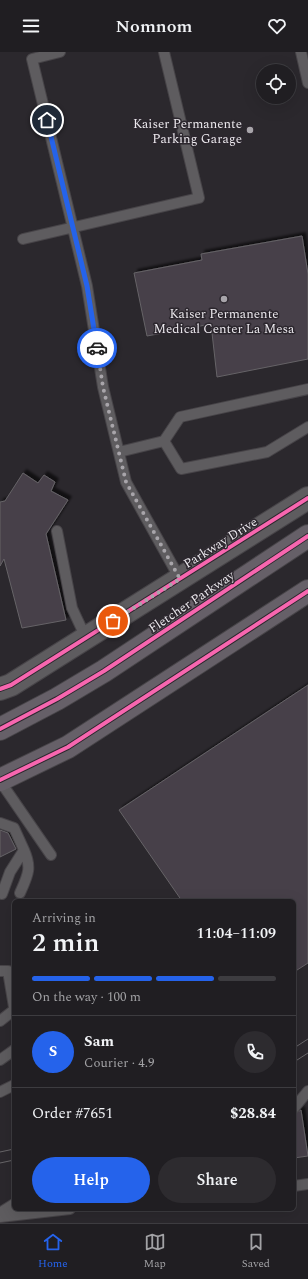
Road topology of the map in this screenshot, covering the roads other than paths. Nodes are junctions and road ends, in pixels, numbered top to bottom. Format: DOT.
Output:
graph roads {
  1 [pos="60,52"];
  2 [pos="164,52"];
  3 [pos="302,52"];
  4 [pos="308,83"];
  5 [pos="74,228"];
  6 [pos="23,240"];
  7 [pos="308,389"];
  8 [pos="308,427"];
  9 [pos="164,441"];
  10 [pos="119,452"];
  11 [pos="308,498"];
  12 [pos="57,531"];
  13 [pos="308,536"];
  14 [pos="180,579"];
  15 [pos="308,591"];
  16 [pos="86,638"];
  17 [pos="0,689"];
  18 [pos="0,729"];
  19 [pos="0,781"];
  20 [pos="0,823"];
  21 [pos="24,850"];
  22 [pos="51,855"];
  23 [pos="20,893"];
  24 [pos="2,894"];
  25 [pos="7,971"];
  26 [pos="12,997"];
  27 [pos="12,1012"];
  28 [pos="0,1021"];
  29 [pos="12,1051"];
  30 [pos="0,1060"];
  31 [pos="12,1087"];
  32 [pos="308,1091"];
  33 [pos="0,1092"];
  34 [pos="296,1106"];
  35 [pos="308,1184"];
  36 [pos="296,1186"];
  37 [pos="12,1205"];
  38 [pos="52,1211"];
  39 [pos="0,1213"];
  40 [pos="0,1217"];
  1 -- 5 [label="lane"];
  2 -- 5 [label="lane"];
  3 -- 4 [label="lane"];
  5 -- 6 [label="lane"];
  5 -- 10 [label="lane"];
  7 -- 9 [label="lane"];
  8 -- 9 [label="lane"];
  9 -- 10 [label="lane"];
  10 -- 14 [label="lane"];
  11 -- 14 [label="street, Parkway Drive"];
  12 -- 16 [label="lane"];
  13 -- 18 [label="main road, Fletcher Parkway"];
  14 -- 16 [label="street, Parkway Drive"];
  15 -- 19 [label="main road"];
  16 -- 17 [label="street, Parkway Drive"];
  19 -- 22 [label="lane"];
  20 -- 21 [label="lane"];
  21 -- 23 [label="lane"];
  21 -- 24 [label="lane"];
  25 -- 26 [label="lane"];
  27 -- 28 [label="lane"];
  29 -- 30 [label="lane"];
  31 -- 33 [label="lane"];
  32 -- 34 [label="lane"];
  35 -- 36 [label="lane"];
  37 -- 39 [label="lane"];
  38 -- 40 [label="lane"];
}
